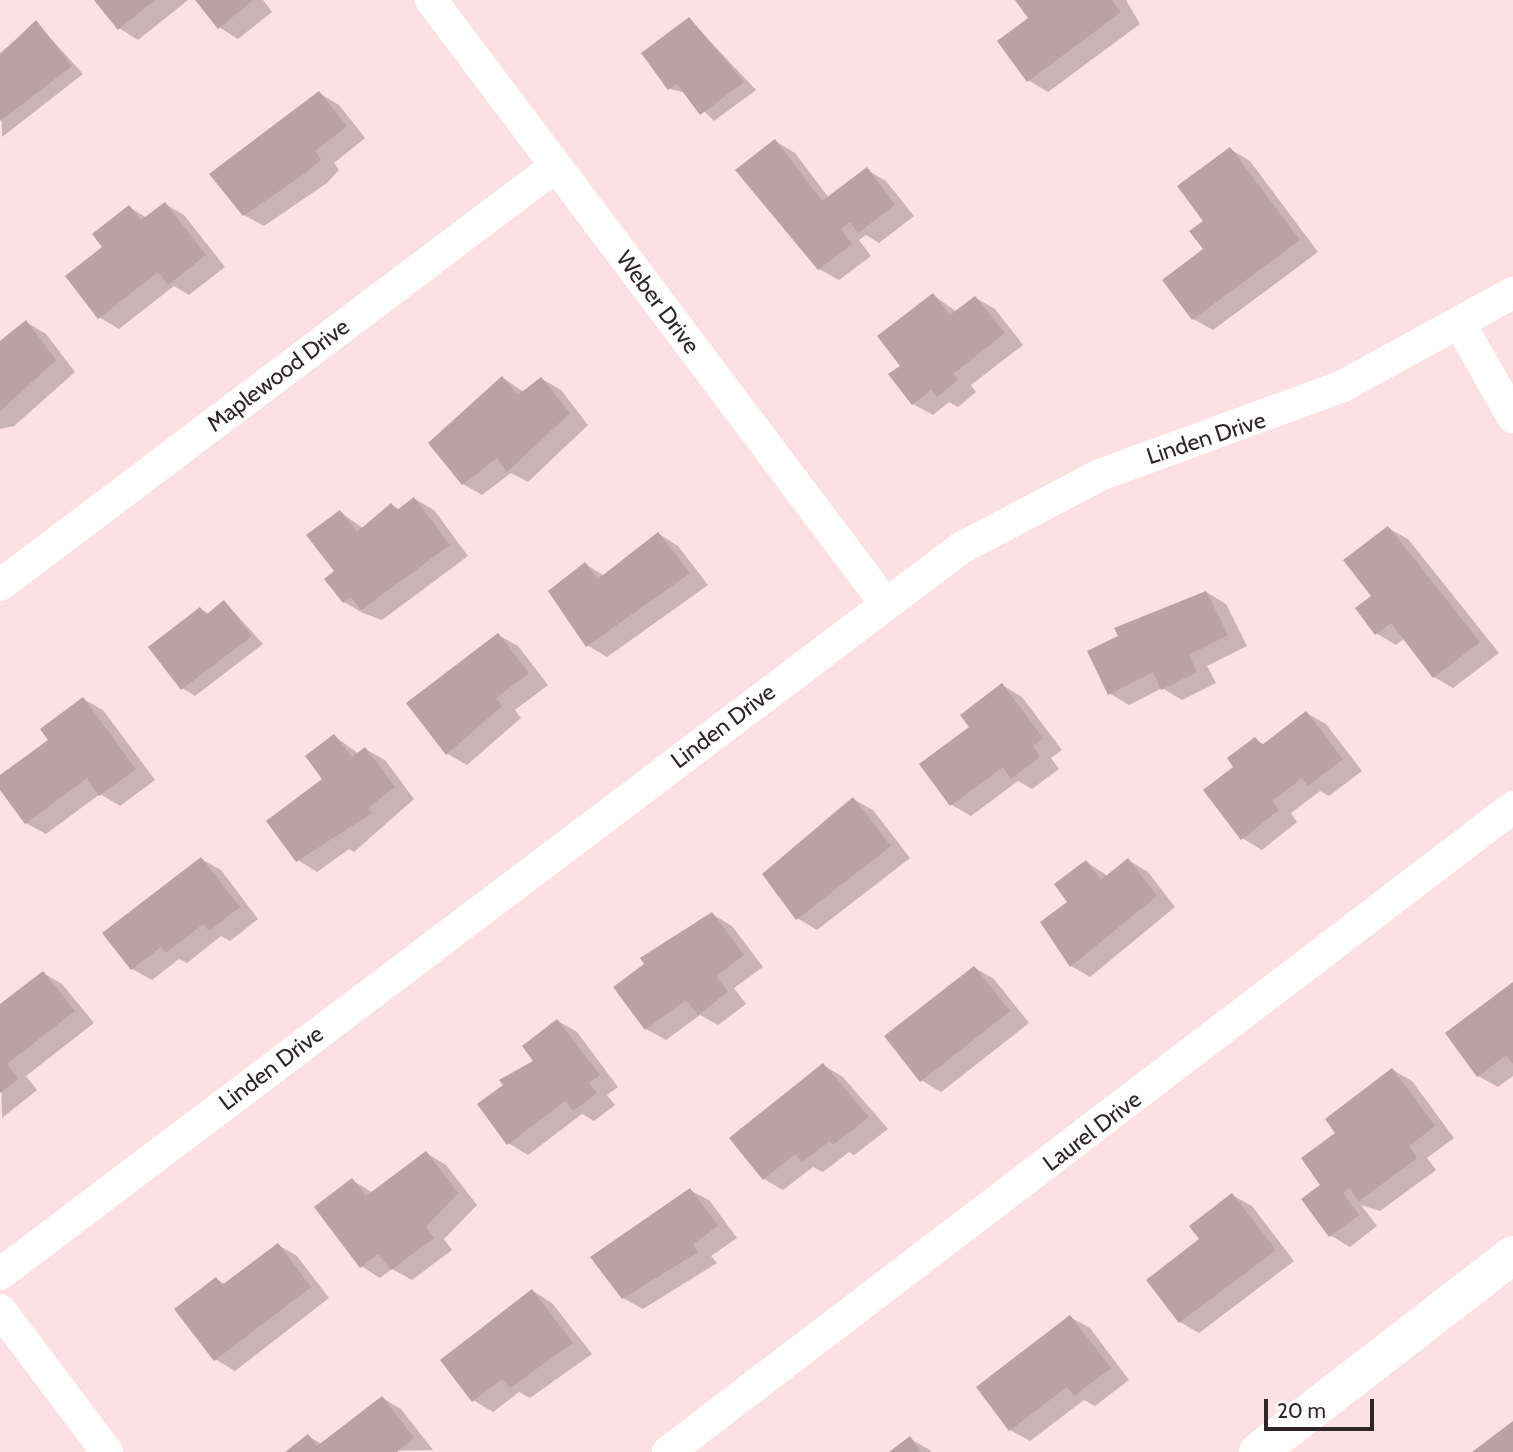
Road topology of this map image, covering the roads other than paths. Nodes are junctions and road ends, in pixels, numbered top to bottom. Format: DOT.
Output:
graph roads {
  1 [pos="431,0"];
  2 [pos="556,166"];
  3 [pos="1513,293"];
  4 [pos="1461,326"];
  5 [pos="1513,417"];
  6 [pos="0,585"];
  7 [pos="886,603"];
  8 [pos="1513,807"];
  9 [pos="1513,1255"];
  10 [pos="0,1274"];
  11 [pos="0,1310"];
  12 [pos="107,1452"];
  13 [pos="668,1452"];
  14 [pos="1258,1452"];
  1 -- 2 [label="street, Weber Drive"];
  2 -- 6 [label="street, Maplewood Drive"];
  2 -- 7 [label="street, Weber Drive"];
  3 -- 4 [label="street, Linden Drive"];
  4 -- 5 [label="street"];
  4 -- 7 [label="street, Linden Drive"];
  7 -- 10 [label="street, Linden Drive"];
  8 -- 13 [label="street, Laurel Drive"];
  9 -- 14 [label="street"];
  11 -- 12 [label="street"];
}
